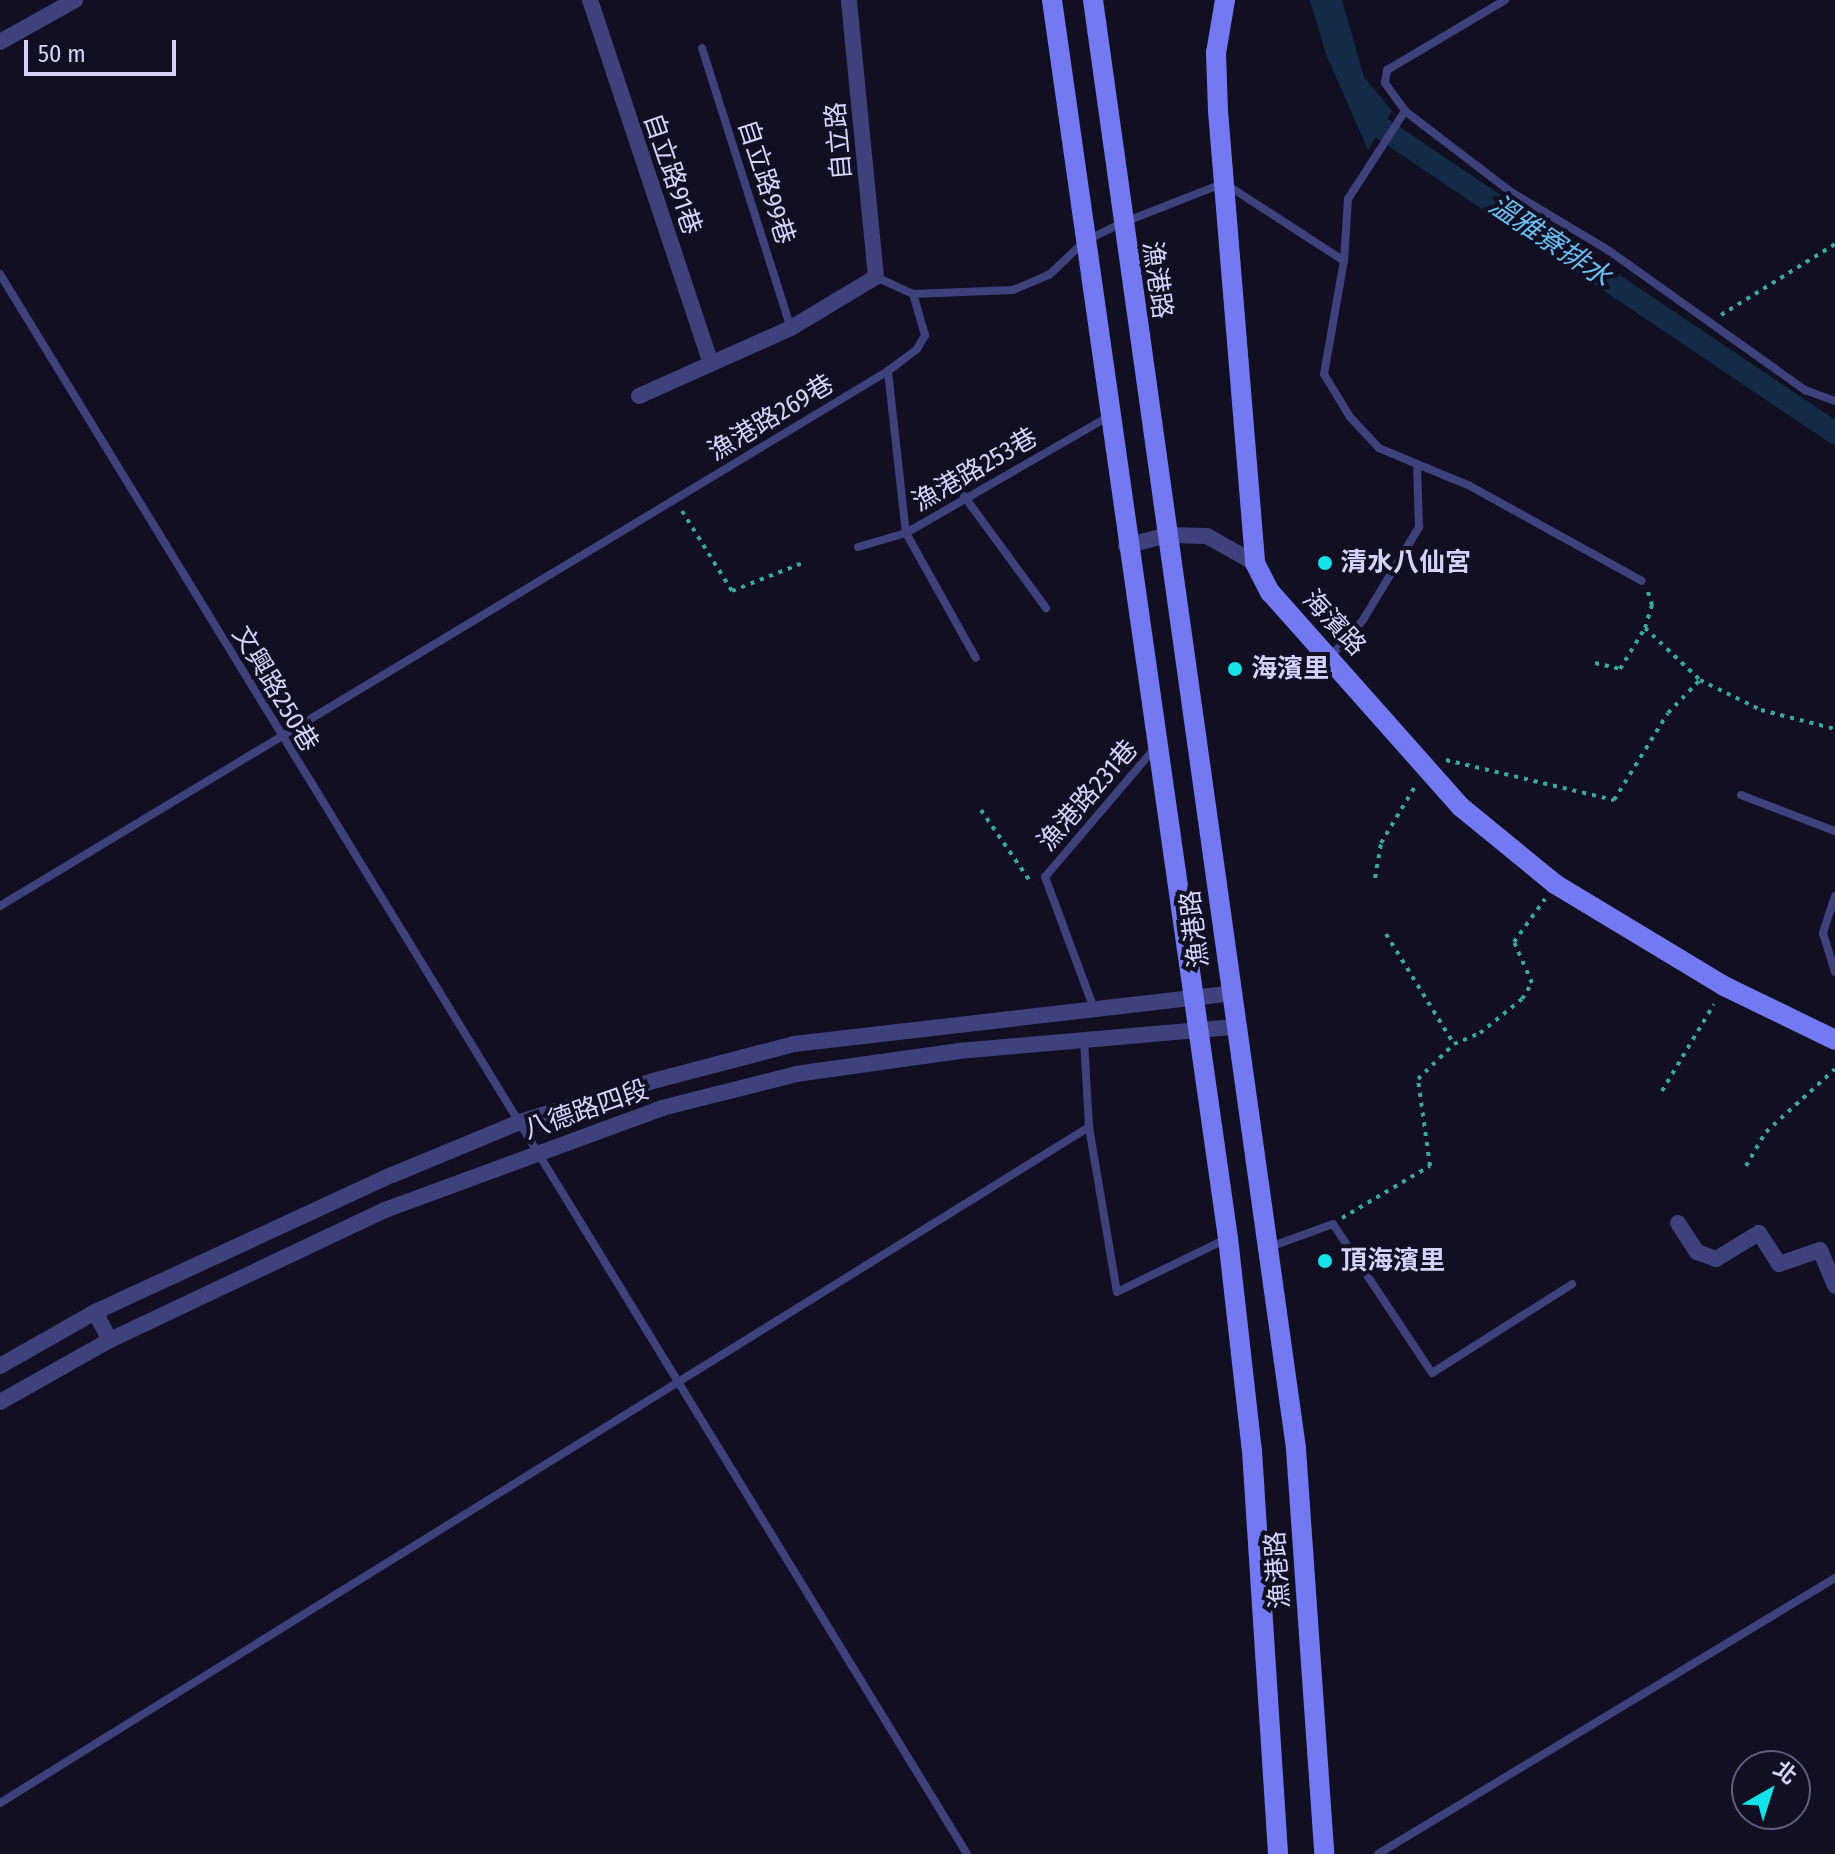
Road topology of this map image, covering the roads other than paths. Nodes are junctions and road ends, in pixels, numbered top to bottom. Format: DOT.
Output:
graph roads {
  1 [pos="75,0"];
  2 [pos="590,0"];
  3 [pos="849,0"];
  4 [pos="1052,0"];
  5 [pos="1093,0"];
  6 [pos="1225,0"];
  7 [pos="1505,0"];
  8 [pos="3,33"];
  9 [pos="702,48"];
  10 [pos="1405,111"];
  11 [pos="1224,183"];
  12 [pos="1122,223"];
  13 [pos="1085,241"];
  14 [pos="1344,261"];
  15 [pos="0,274"];
  16 [pos="876,277"];
  17 [pos="913,294"];
  18 [pos="791,328"];
  19 [pos="711,363"];
  20 [pos="888,371"];
  21 [pos="639,396"];
  22 [pos="1835,401"];
  23 [pos="1108,417"];
  24 [pos="1417,464"];
  25 [pos="964,496"];
  26 [pos="906,533"];
  27 [pos="1167,535"];
  28 [pos="1126,546"];
  29 [pos="858,547"];
  30 [pos="1255,563"];
  31 [pos="1642,581"];
  32 [pos="1046,608"];
  33 [pos="1331,656"];
  34 [pos="976,658"];
  35 [pos="280,737"];
  36 [pos="1158,746"];
  37 [pos="1741,795"];
  38 [pos="1835,831"];
  39 [pos="1835,896"];
  40 [pos="0,906"];
  41 [pos="1835,972"];
  42 [pos="1193,994"];
  43 [pos="1229,994"];
  44 [pos="1093,1006"];
  45 [pos="1235,1027"];
  46 [pos="1197,1029"];
  47 [pos="1084,1040"];
  48 [pos="1835,1040"];
  49 [pos="601,1097"];
  50 [pos="520,1122"];
  51 [pos="613,1125"];
  52 [pos="1089,1127"];
  53 [pos="539,1151"];
  54 [pos="1678,1223"];
  55 [pos="1228,1238"];
  56 [pos="1267,1248"];
  57 [pos="1572,1284"];
  58 [pos="1835,1286"];
  59 [pos="95,1312"];
  60 [pos="110,1340"];
  61 [pos="0,1366"];
  62 [pos="678,1384"];
  63 [pos="0,1402"];
  64 [pos="1835,1578"];
  65 [pos="0,1803"];
  66 [pos="967,1854"];
  67 [pos="1278,1854"];
  68 [pos="1324,1854"];
  69 [pos="1378,1854"];
  1 -- 8 [label="street"];
  2 -- 19 [label="street, 自立路91巷"];
  3 -- 16 [label="street, 自立路"];
  4 -- 13 [label="street, 漁港路"];
  5 -- 12 [label="street, 漁港路"];
  6 -- 11 [label="street, 海濱路"];
  7 -- 10 [label="lane"];
  9 -- 18 [label="lane, 自立路99巷"];
  10 -- 14 [label="lane"];
  10 -- 22 [label="lane"];
  11 -- 12 [label="lane"];
  11 -- 14 [label="lane"];
  11 -- 30 [label="street, 海濱路"];
  12 -- 13 [label="lane"];
  12 -- 27 [label="street, 漁港路"];
  13 -- 17 [label="lane"];
  13 -- 23 [label="street, 漁港路"];
  14 -- 24 [label="lane"];
  15 -- 35 [label="lane, 文興路250巷"];
  16 -- 17 [label="lane"];
  16 -- 18 [label="street"];
  17 -- 20 [label="lane, 漁港路269巷"];
  18 -- 19 [label="street"];
  19 -- 21 [label="street"];
  20 -- 26 [label="lane"];
  20 -- 35 [label="lane, 漁港路269巷"];
  23 -- 25 [label="lane, 漁港路253巷"];
  23 -- 28 [label="street, 漁港路"];
  24 -- 31 [label="lane"];
  24 -- 33 [label="lane"];
  25 -- 26 [label="lane, 漁港路253巷"];
  25 -- 32 [label="lane"];
  26 -- 29 [label="lane, 漁港路253巷"];
  26 -- 34 [label="lane"];
  27 -- 28 [label="street"];
  27 -- 30 [label="street"];
  27 -- 43 [label="street, 漁港路"];
  28 -- 36 [label="street, 漁港路"];
  30 -- 33 [label="street, 海濱路"];
  33 -- 48 [label="street, 海濱路"];
  35 -- 40 [label="lane, 漁港路269巷"];
  35 -- 50 [label="lane, 文興路250巷"];
  36 -- 42 [label="street, 漁港路"];
  36 -- 44 [label="lane, 漁港路231巷"];
  37 -- 38 [label="lane"];
  39 -- 41 [label="lane"];
  42 -- 43 [label="street, 八德路四段"];
  42 -- 44 [label="street, 八德路四段"];
  42 -- 46 [label="street, 漁港路"];
  43 -- 45 [label="street, 漁港路"];
  44 -- 49 [label="street, 八德路四段"];
  45 -- 46 [label="street, 八德路四段"];
  45 -- 56 [label="street, 漁港路"];
  46 -- 47 [label="street, 八德路四段"];
  46 -- 55 [label="street, 漁港路"];
  47 -- 51 [label="street, 八德路四段"];
  47 -- 52 [label="lane"];
  49 -- 50 [label="street, 八德路四段"];
  49 -- 51 [label="street"];
  50 -- 53 [label="lane, 文興路250巷"];
  50 -- 59 [label="street, 八德路四段"];
  51 -- 53 [label="street, 八德路四段"];
  52 -- 55 [label="lane"];
  52 -- 62 [label="lane"];
  53 -- 60 [label="street, 八德路四段"];
  53 -- 62 [label="lane, 文興路250巷"];
  54 -- 58 [label="street"];
  55 -- 67 [label="street, 漁港路"];
  56 -- 57 [label="lane"];
  56 -- 68 [label="street, 漁港路"];
  59 -- 60 [label="street"];
  59 -- 61 [label="street, 八德路四段"];
  60 -- 63 [label="street, 八德路四段"];
  62 -- 65 [label="lane"];
  62 -- 66 [label="lane, 文興路250巷"];
  64 -- 69 [label="lane"];
}
